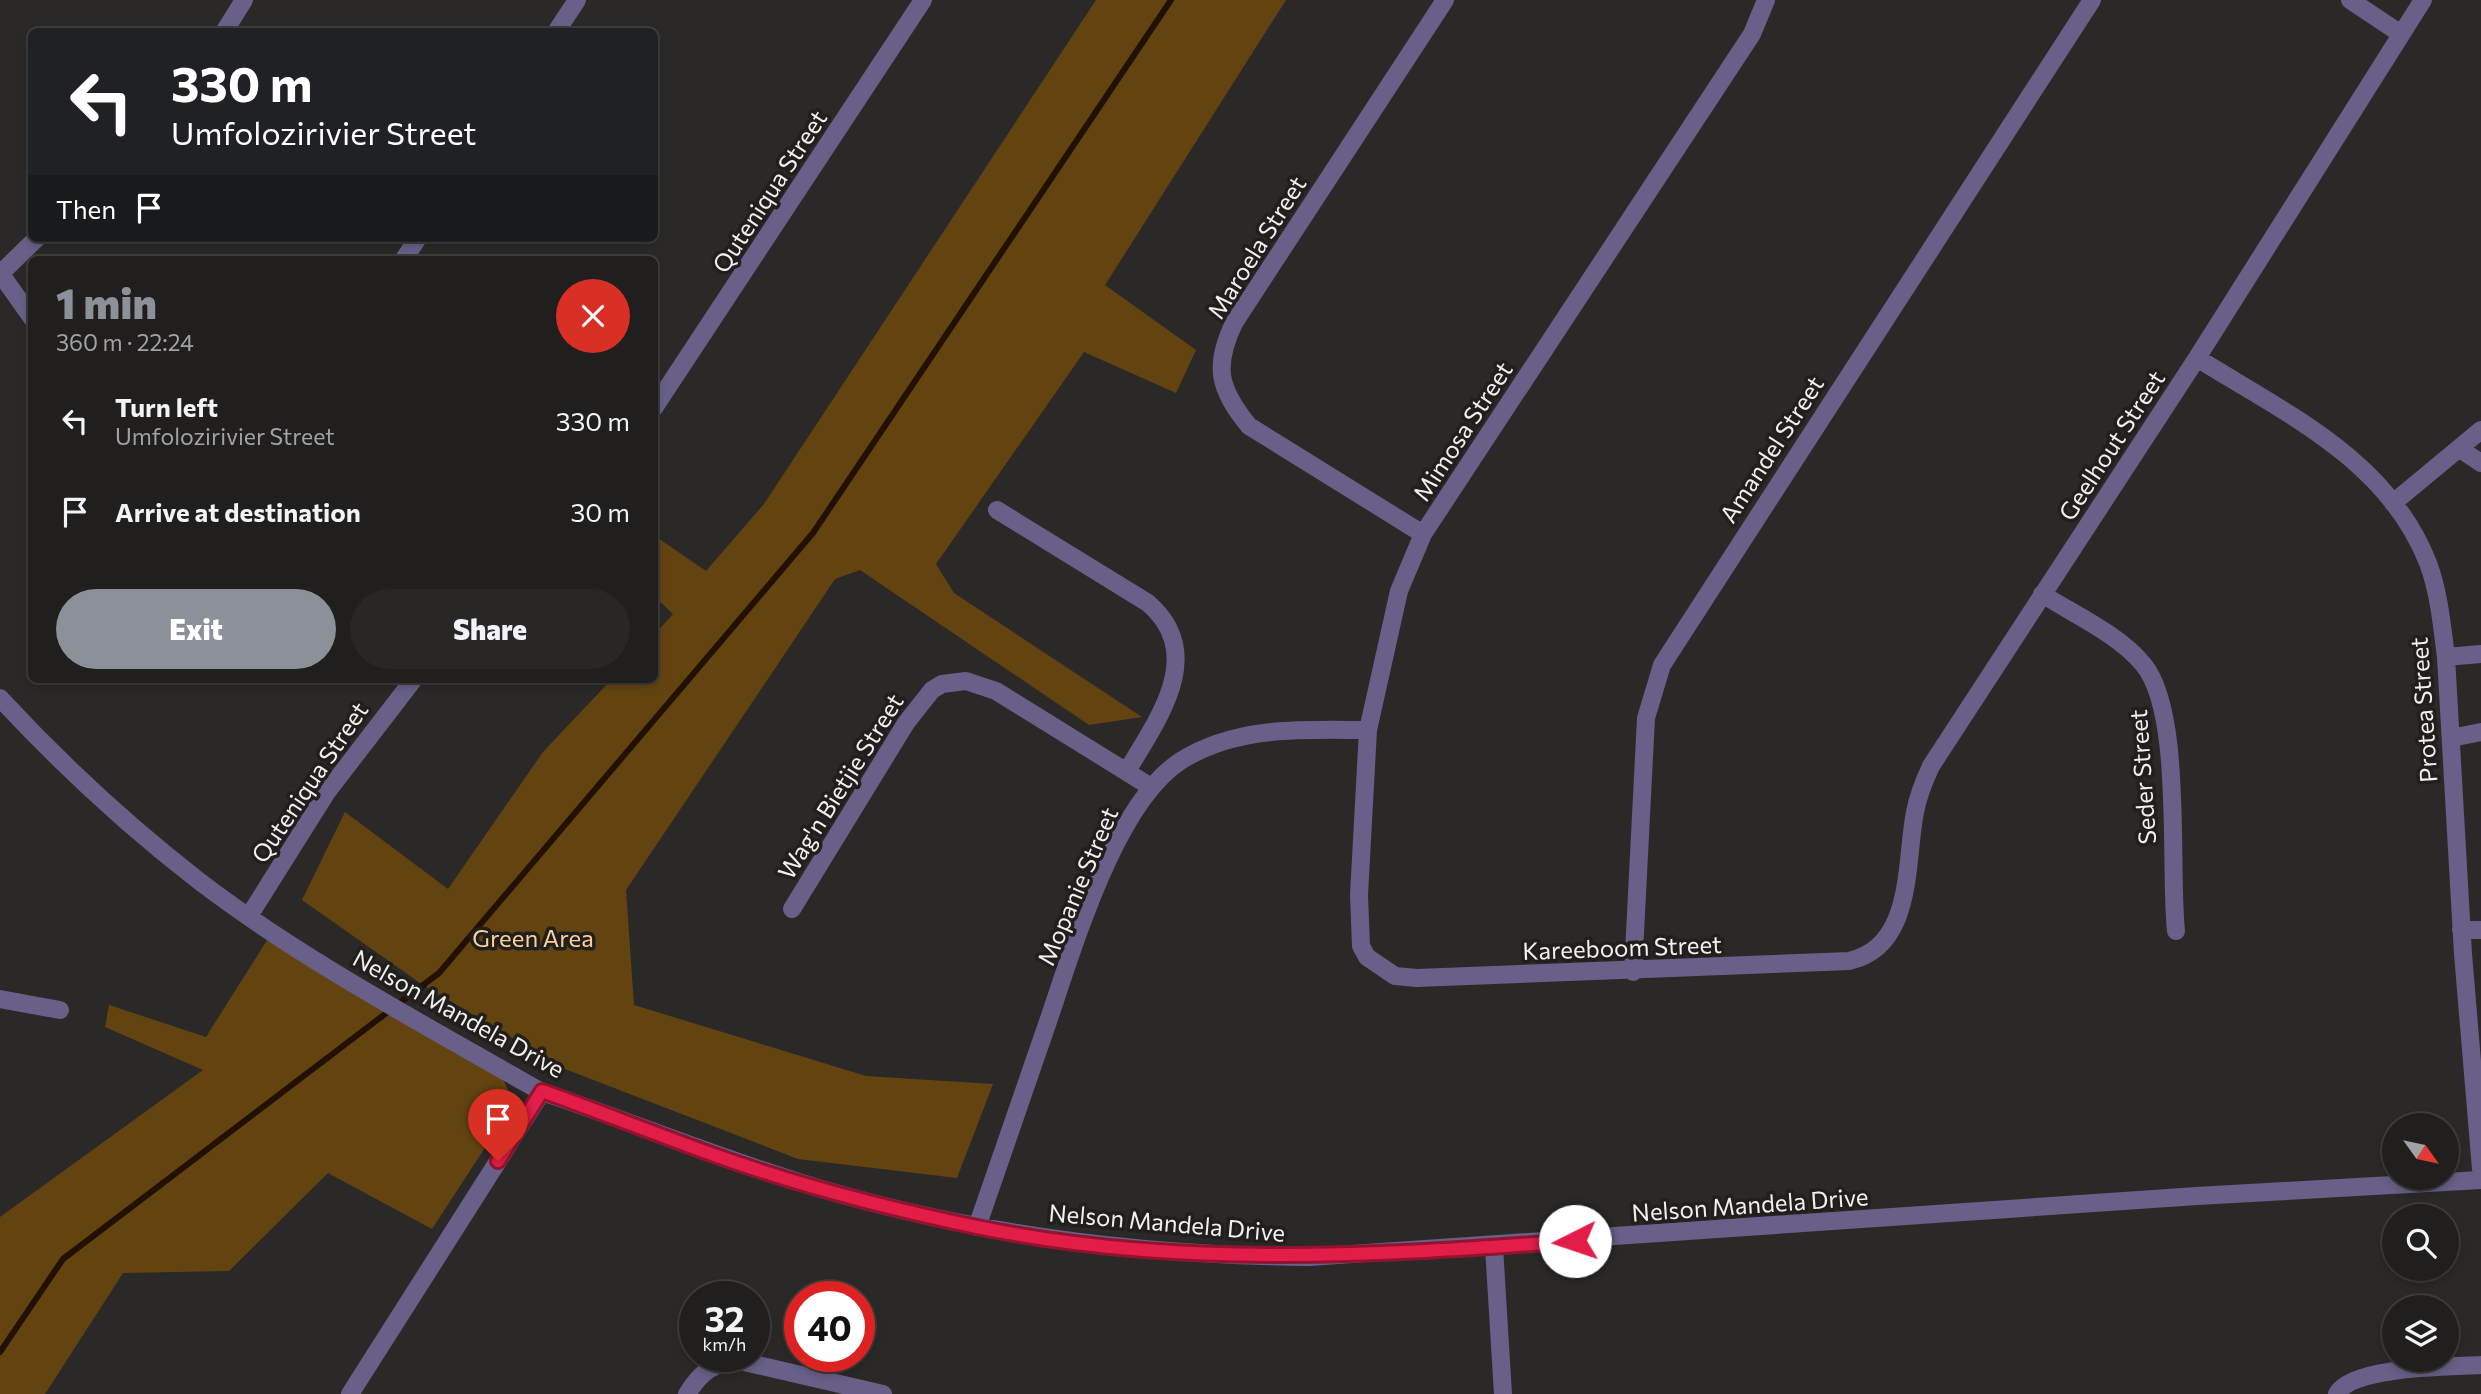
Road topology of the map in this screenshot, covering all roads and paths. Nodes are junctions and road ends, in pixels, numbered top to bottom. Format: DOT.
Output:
graph roads {
  1 [pos="244,0"];
  2 [pos="577,0"];
  3 [pos="923,0"];
  4 [pos="1445,0"];
  5 [pos="1766,0"];
  6 [pos="2092,0"];
  7 [pos="2350,0"];
  8 [pos="2423,0"];
  9 [pos="226,28"];
  10 [pos="559,28"];
  11 [pos="2401,34"];
  12 [pos="33,242"];
  13 [pos="0,274"];
  14 [pos="28,312"];
  15 [pos="2197,358"];
  16 [pos="658,402"];
  17 [pos="2481,430"];
  18 [pos="2460,449"];
  19 [pos="2481,464"];
  20 [pos="2393,503"];
  21 [pos="997,510"];
  22 [pos="1423,534"];
  23 [pos="2042,594"];
  24 [pos="2481,654"];
  25 [pos="2446,657"];
  26 [pos="411,683"];
  27 [pos="0,698"];
  28 [pos="1368,730"];
  29 [pos="2481,732"];
  30 [pos="2451,738"];
  31 [pos="1127,771"];
  32 [pos="1151,787"];
  33 [pos="792,909"];
  34 [pos="249,916"];
  35 [pos="2461,930"];
  36 [pos="2481,930"];
  37 [pos="2176,931"];
  38 [pos="1889,936"];
  39 [pos="1361,946"];
  40 [pos="1633,972"];
  41 [pos="0,999"];
  42 [pos="60,1010"];
  43 [pos="2474,1014"];
  44 [pos="542,1091"];
  45 [pos="2481,1169"];
  46 [pos="2481,1180"];
  47 [pos="978,1227"];
  48 [pos="1493,1247"];
  49 [pos="2481,1365"];
  50 [pos="2338,1392"];
  51 [pos="350,1394"];
  52 [pos="687,1394"];
  53 [pos="883,1394"];
  54 [pos="1503,1394"];
  1 -- 9 [label="street"];
  2 -- 10 [label="street"];
  3 -- 16 [label="street, Quteniqua Street"];
  4 -- 22 [label="street, Maroela Street"];
  5 -- 22 [label="street, Mimosa Street"];
  6 -- 40 [label="street, Amandel Street"];
  7 -- 11 [label="street"];
  8 -- 11 [label="street, Geelhout Street"];
  11 -- 15 [label="street, Geelhout Street"];
  12 -- 13 [label="street"];
  13 -- 14 [label="street"];
  15 -- 20 [label="street, Protea Street"];
  15 -- 23 [label="street, Geelhout Street"];
  17 -- 18 [label="street"];
  18 -- 19 [label="street"];
  18 -- 20 [label="street"];
  20 -- 25 [label="street, Protea Street"];
  21 -- 31 [label="street"];
  22 -- 28 [label="street, Mimosa Street"];
  23 -- 37 [label="street, Seder Street"];
  23 -- 38 [label="street, Geelhout Street"];
  24 -- 25 [label="street"];
  25 -- 30 [label="street, Protea Street"];
  26 -- 34 [label="street, Quteniqua Street"];
  27 -- 34 [label="street, Nelson Mandela Drive"];
  28 -- 32 [label="street, Mopanie Street"];
  28 -- 39 [label="street, Mimosa Street"];
  29 -- 30 [label="street"];
  30 -- 35 [label="street, Protea Street"];
  31 -- 32 [label="street, Wag'n Bietjie Street"];
  31 -- 33 [label="street, Wag'n Bietjie Street"];
  32 -- 47 [label="street, Mopanie Street"];
  34 -- 44 [label="street, Nelson Mandela Drive"];
  35 -- 36 [label="street"];
  35 -- 43 [label="street, Protea Street"];
  38 -- 40 [label="street, Kareeboom Street"];
  39 -- 40 [label="street, Kareeboom Street"];
  41 -- 42 [label="street"];
  43 -- 45 [label="street, Protea Street"];
  44 -- 47 [label="street, Nelson Mandela Drive"];
  44 -- 51 [label="street"];
  46 -- 48 [label="street, Nelson Mandela Drive"];
  47 -- 48 [label="street, Nelson Mandela Drive"];
  48 -- 54 [label="street"];
  49 -- 50 [label="street"];
  52 -- 53 [label="street"];
}
